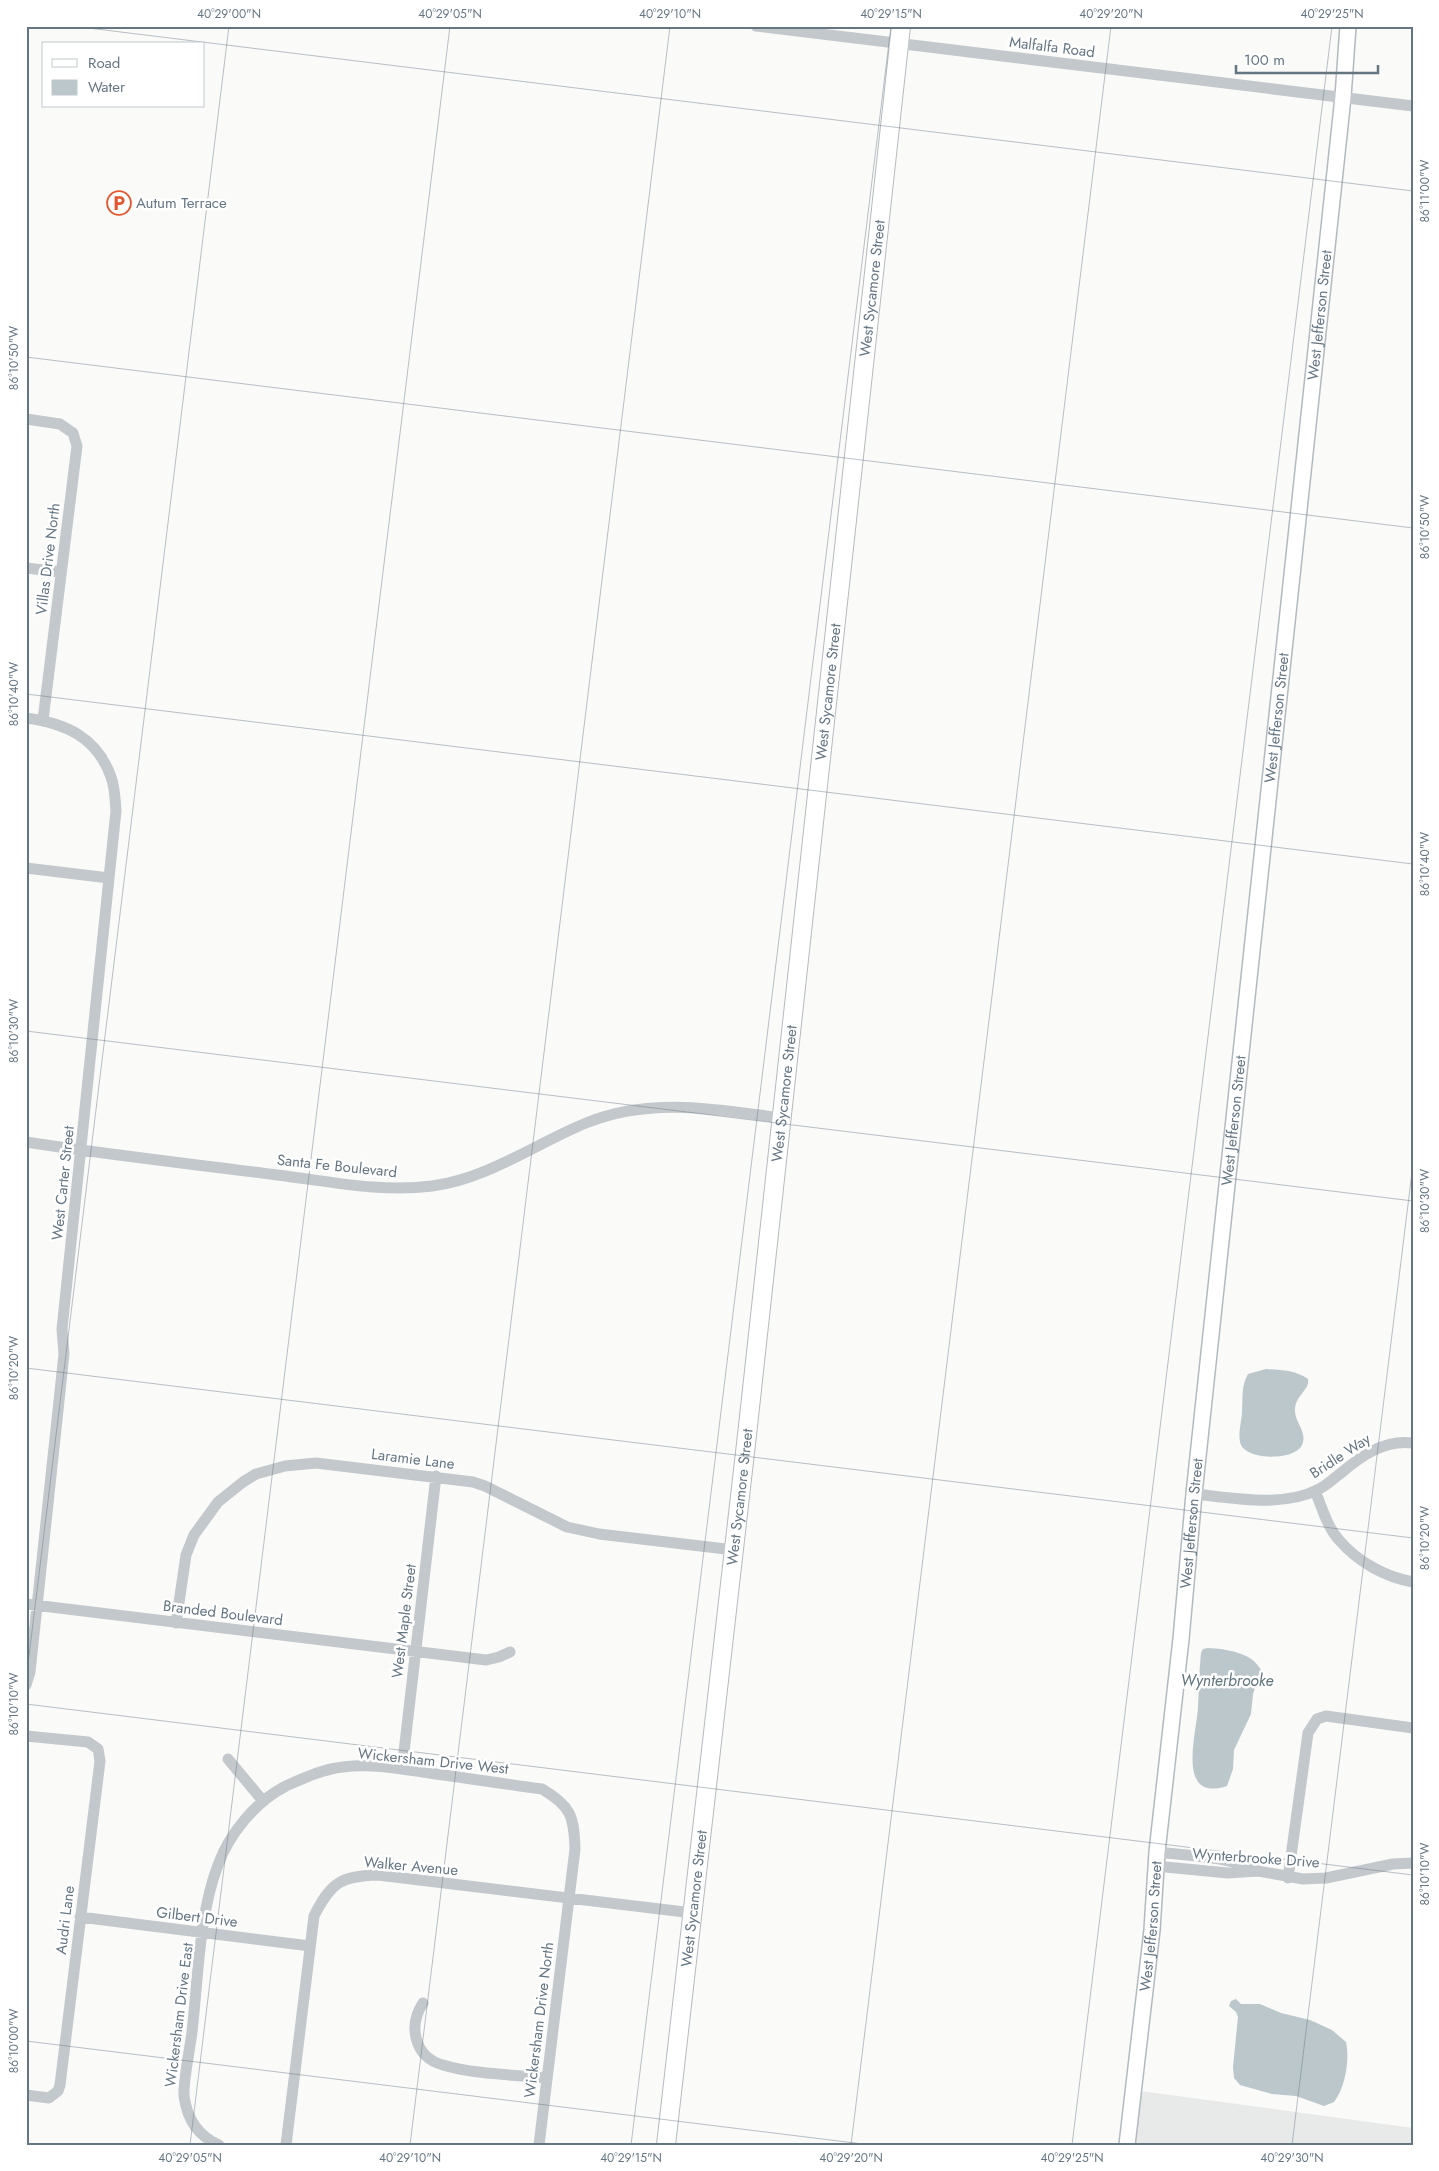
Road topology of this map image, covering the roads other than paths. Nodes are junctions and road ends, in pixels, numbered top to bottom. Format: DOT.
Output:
graph roads {
  1 [pos="756,26"];
  2 [pos="1348,26"];
  3 [pos="900,35"];
  4 [pos="1343,97"];
  5 [pos="1413,106"];
  6 [pos="26,419"];
  7 [pos="26,568"];
  8 [pos="61,572"];
  9 [pos="26,718"];
  10 [pos="43,720"];
  11 [pos="26,868"];
  12 [pos="109,878"];
  13 [pos="781,1118"];
  14 [pos="26,1142"];
  15 [pos="81,1150"];
  16 [pos="1413,1443"];
  17 [pos="436,1476"];
  18 [pos="1315,1491"];
  19 [pos="1194,1494"];
  20 [pos="734,1550"];
  21 [pos="1413,1582"];
  22 [pos="32,1605"];
  23 [pos="176,1623"];
  24 [pos="416,1652"];
  25 [pos="510,1652"];
  26 [pos="26,1685"];
  27 [pos="1413,1728"];
  28 [pos="26,1736"];
  29 [pos="228,1759"];
  30 [pos="402,1769"];
  31 [pos="263,1801"];
  32 [pos="1156,1859"];
  33 [pos="1413,1864"];
  34 [pos="1288,1878"];
  35 [pos="569,1898"];
  36 [pos="693,1913"];
  37 [pos="80,1917"];
  38 [pos="203,1933"];
  39 [pos="310,1946"];
  40 [pos="423,2003"];
  41 [pos="547,2078"];
  42 [pos="26,2095"];
  43 [pos="220,2145"];
  44 [pos="286,2145"];
  45 [pos="539,2145"];
  46 [pos="666,2145"];
  47 [pos="1127,2145"];
  1 -- 3 [label="street, Malfalfa Road"];
  2 -- 4 [label="street, West Jefferson Street"];
  3 -- 4 [label="street, Malfalfa Road"];
  3 -- 13 [label="main road, West Sycamore Street"];
  4 -- 5 [label="street, Malfalfa Road"];
  4 -- 19 [label="street, West Jefferson Street"];
  6 -- 8 [label="street, Villas Drive North"];
  7 -- 8 [label="street"];
  8 -- 10 [label="street, Villas Drive North"];
  9 -- 10 [label="street, West Carter Street"];
  10 -- 12 [label="street, West Carter Street"];
  11 -- 12 [label="street"];
  12 -- 15 [label="street, West Carter Street"];
  13 -- 15 [label="street, Santa Fe Boulevard"];
  13 -- 20 [label="main road, West Sycamore Street"];
  14 -- 15 [label="street, Santa Fe Boulevard"];
  15 -- 22 [label="street, West Carter Street"];
  16 -- 18 [label="street, Bridle Way"];
  17 -- 20 [label="street, Laramie Lane"];
  17 -- 23 [label="street, Laramie Lane"];
  17 -- 24 [label="street, West Maple Street"];
  18 -- 19 [label="street, Bridle Way"];
  18 -- 21 [label="street"];
  19 -- 32 [label="street, West Jefferson Street"];
  20 -- 36 [label="main road, West Sycamore Street"];
  22 -- 23 [label="street, Branded Boulevard"];
  22 -- 26 [label="street, West Carter Street"];
  23 -- 24 [label="street, Branded Boulevard"];
  24 -- 25 [label="street, Branded Boulevard"];
  24 -- 30 [label="street, West Maple Street"];
  27 -- 34 [label="street"];
  28 -- 37 [label="street, Audri Lane"];
  29 -- 31 [label="street"];
  30 -- 31 [label="street, Wickersham Drive West"];
  30 -- 35 [label="street, Wickersham Drive West"];
  31 -- 38 [label="street, Wickersham Drive West"];
  32 -- 34 [label="street, Wynterbrooke Drive"];
  32 -- 47 [label="street, West Jefferson Street"];
  33 -- 34 [label="street, Wynterbrooke Drive"];
  35 -- 36 [label="street, Walker Avenue"];
  35 -- 39 [label="street, Walker Avenue"];
  35 -- 41 [label="street, Wickersham Drive North"];
  36 -- 46 [label="main road, West Sycamore Street"];
  37 -- 38 [label="street, Gilbert Drive"];
  37 -- 42 [label="street, Audri Lane"];
  38 -- 39 [label="street, Gilbert Drive"];
  38 -- 43 [label="street, Wickersham Drive East"];
  39 -- 44 [label="street, Walker Avenue"];
  40 -- 41 [label="street"];
  41 -- 45 [label="street, Wickersham Drive North"];
}
